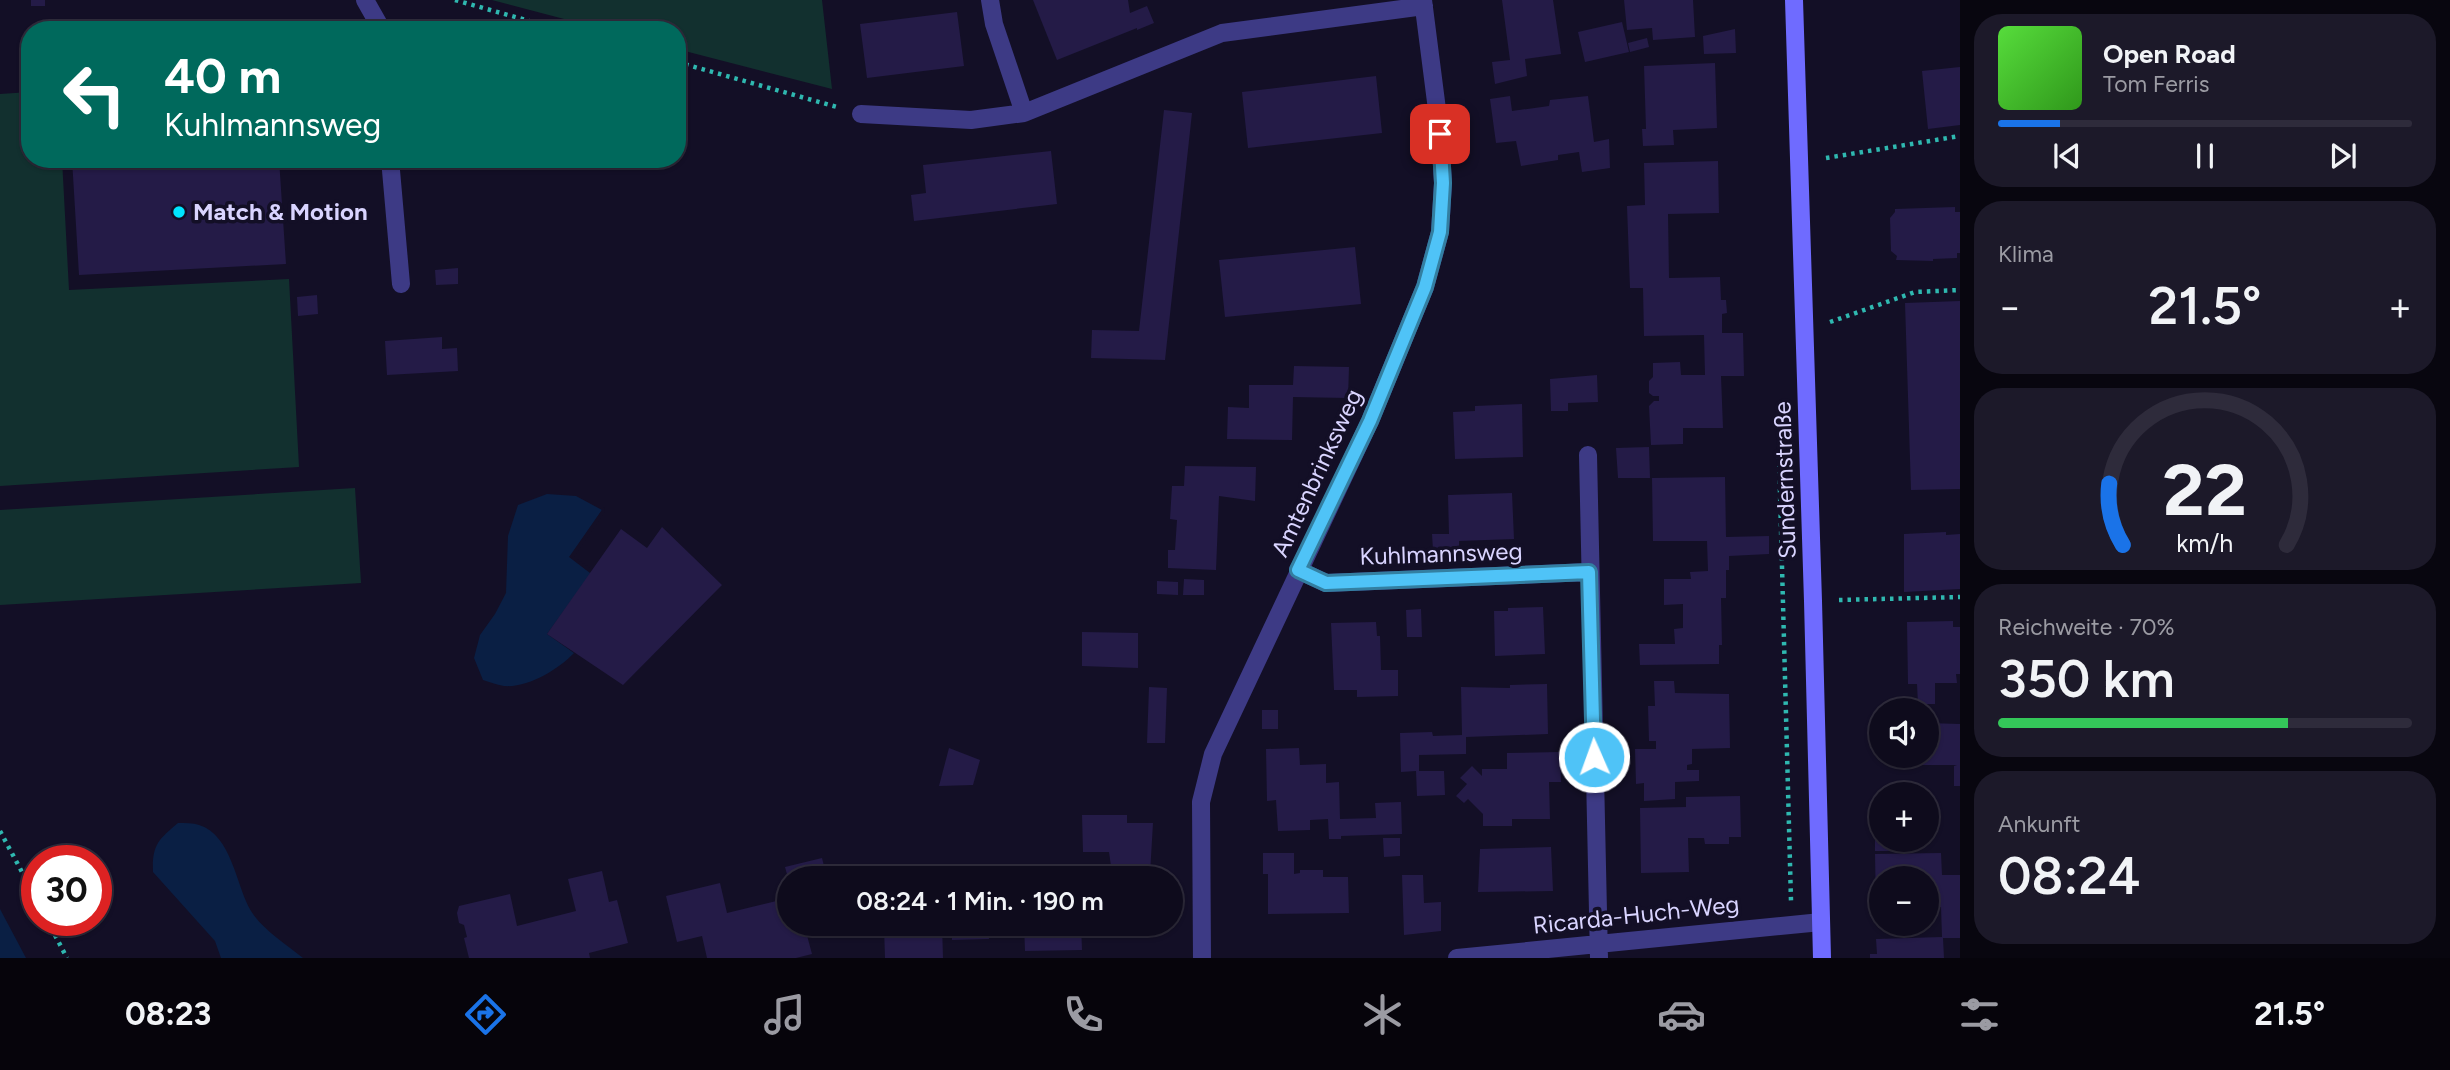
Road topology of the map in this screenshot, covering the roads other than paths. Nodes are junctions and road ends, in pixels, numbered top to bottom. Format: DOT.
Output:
graph roads {
  1 [pos="365,0"];
  2 [pos="990,0"];
  3 [pos="1794,0"];
  4 [pos="1424,3"];
  5 [pos="377,21"];
  6 [pos="1024,113"];
  7 [pos="861,114"];
  8 [pos="391,168"];
  9 [pos="401,284"];
  10 [pos="1588,455"];
  11 [pos="1298,570"];
  12 [pos="1589,572"];
  13 [pos="1821,922"];
  14 [pos="1599,950"];
  15 [pos="1202,958"];
  16 [pos="1457,958"];
  17 [pos="1822,958"];
  1 -- 5 [label="street"];
  2 -- 6 [label="street"];
  3 -- 13 [label="street, Sundernstraße"];
  4 -- 6 [label="street"];
  4 -- 11 [label="street, Amtenbrinksweg"];
  6 -- 7 [label="street"];
  8 -- 9 [label="street"];
  10 -- 12 [label="street"];
  11 -- 12 [label="street, Kuhlmannsweg"];
  11 -- 15 [label="street, Amtenbrinksweg"];
  12 -- 14 [label="street"];
  13 -- 14 [label="street, Ricarda-Huch-Weg"];
  13 -- 17 [label="street, Sundernstraße"];
  14 -- 16 [label="street, Ricarda-Huch-Weg"];
}
